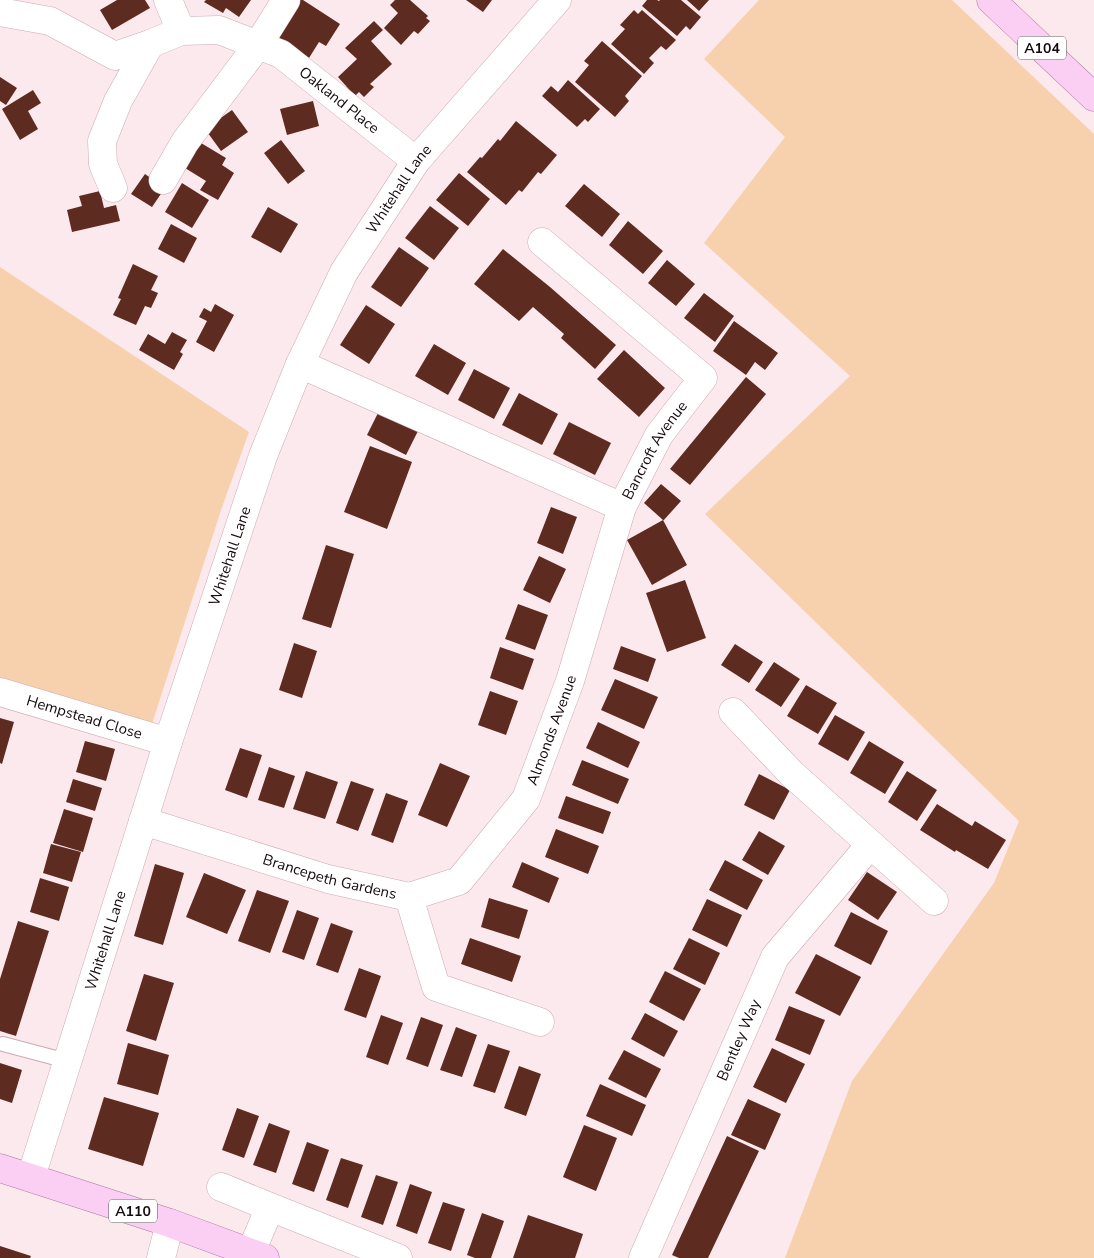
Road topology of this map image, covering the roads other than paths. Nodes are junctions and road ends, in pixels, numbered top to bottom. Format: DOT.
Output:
graph roads {
  1 [pos="168,0"];
  2 [pos="286,0"];
  3 [pos="557,0"];
  4 [pos="991,0"];
  5 [pos="0,12"];
  6 [pos="181,31"];
  7 [pos="150,44"];
  8 [pos="258,45"];
  9 [pos="1094,97"];
  10 [pos="416,161"];
  11 [pos="163,180"];
  12 [pos="113,188"];
  13 [pos="542,242"];
  14 [pos="300,364"];
  15 [pos="622,508"];
  16 [pos="0,692"];
  17 [pos="733,712"];
  18 [pos="168,742"];
  19 [pos="143,821"];
  20 [pos="870,845"];
  21 [pos="409,897"];
  22 [pos="934,901"];
  23 [pos="540,1022"];
  24 [pos="3,1044"];
  25 [pos="67,1061"];
  26 [pos="0,1168"];
  27 [pos="30,1177"];
  28 [pos="221,1187"];
  29 [pos="270,1206"];
  30 [pos="170,1223"];
  31 [pos="258,1255"];
  32 [pos="161,1258"];
  33 [pos="398,1258"];
  34 [pos="643,1258"];
  1 -- 6 [label="street"];
  2 -- 8 [label="street"];
  3 -- 10 [label="street, Whitehall Lane"];
  4 -- 9 [label="main road, A104"];
  5 -- 7 [label="street, Oakland Place"];
  6 -- 7 [label="street, Oakland Place"];
  6 -- 8 [label="street, Oakland Place"];
  7 -- 12 [label="street"];
  8 -- 10 [label="street, Oakland Place"];
  8 -- 11 [label="street"];
  10 -- 14 [label="street, Whitehall Lane"];
  13 -- 15 [label="street, Bancroft Avenue"];
  14 -- 15 [label="street, Bancroft Avenue"];
  14 -- 18 [label="street, Whitehall Lane"];
  15 -- 21 [label="street, Almonds Avenue"];
  16 -- 18 [label="street, Hempstead Close"];
  17 -- 20 [label="street"];
  18 -- 19 [label="street, Whitehall Lane"];
  19 -- 21 [label="street, Brancepeth Gardens"];
  19 -- 25 [label="street, Whitehall Lane"];
  20 -- 22 [label="street"];
  20 -- 34 [label="street, Bentley Way"];
  21 -- 23 [label="street, Brancepeth Gardens"];
  24 -- 25 [label="lane"];
  25 -- 27 [label="street, Whitehall Lane"];
  26 -- 27 [label="main road, A110"];
  27 -- 30 [label="main road, A110"];
  28 -- 29 [label="street"];
  29 -- 31 [label="street"];
  29 -- 33 [label="street"];
  30 -- 31 [label="main road, A110"];
  30 -- 32 [label="street"];
}
